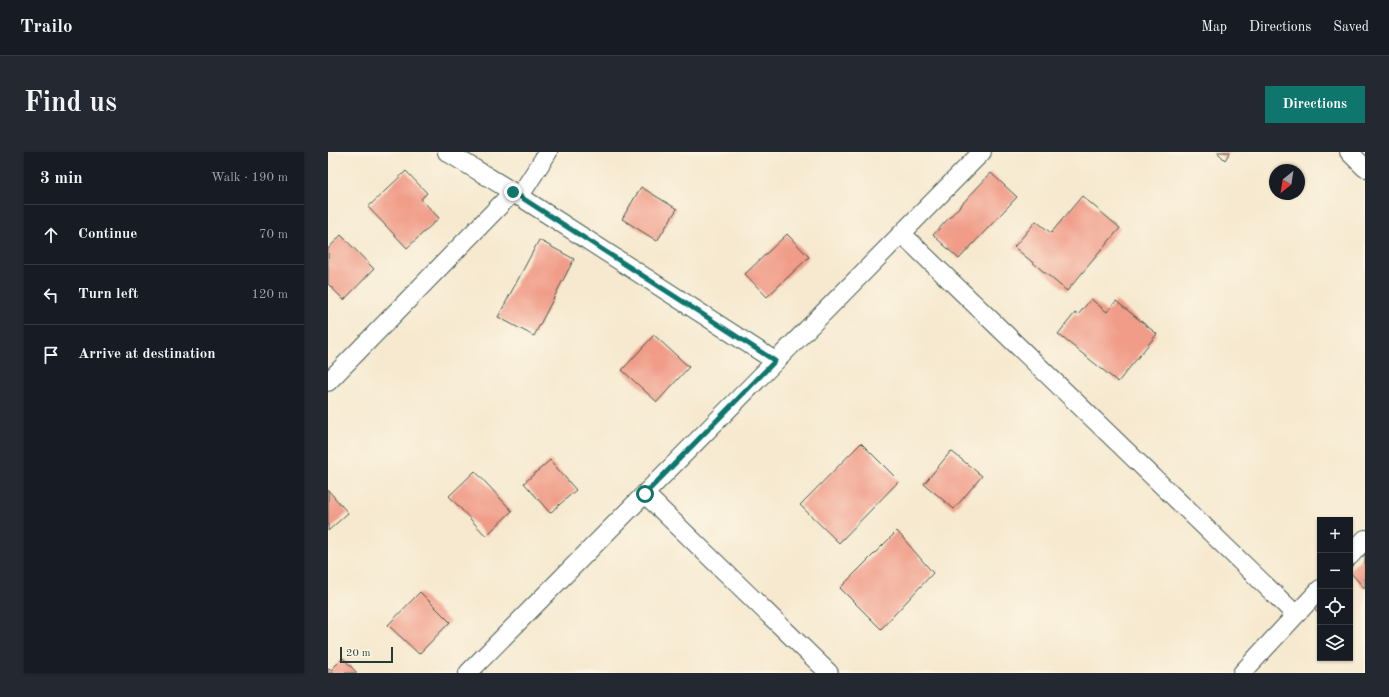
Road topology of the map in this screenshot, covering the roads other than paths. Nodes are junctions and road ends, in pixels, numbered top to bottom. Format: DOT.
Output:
graph roads {
  1 [pos="447,152"];
  2 [pos="548,152"];
  3 [pos="982,152"];
  4 [pos="1349,152"];
  5 [pos="1365,168"];
  6 [pos="516,195"];
  7 [pos="902,234"];
  8 [pos="775,361"];
  9 [pos="328,382"];
  10 [pos="645,494"];
  11 [pos="1365,539"];
  12 [pos="1353,553"];
  13 [pos="1317,592"];
  14 [pos="1296,616"];
  15 [pos="468,673"];
  16 [pos="829,673"];
  17 [pos="1242,673"];
  1 -- 6 [label="street"];
  2 -- 6 [label="street"];
  3 -- 7 [label="street"];
  4 -- 5 [label="street"];
  6 -- 8 [label="street"];
  6 -- 9 [label="street"];
  7 -- 8 [label="street"];
  7 -- 14 [label="street"];
  8 -- 10 [label="street"];
  10 -- 15 [label="street"];
  10 -- 16 [label="street"];
  11 -- 12 [label="street"];
  13 -- 14 [label="street"];
  14 -- 17 [label="street"];
}
